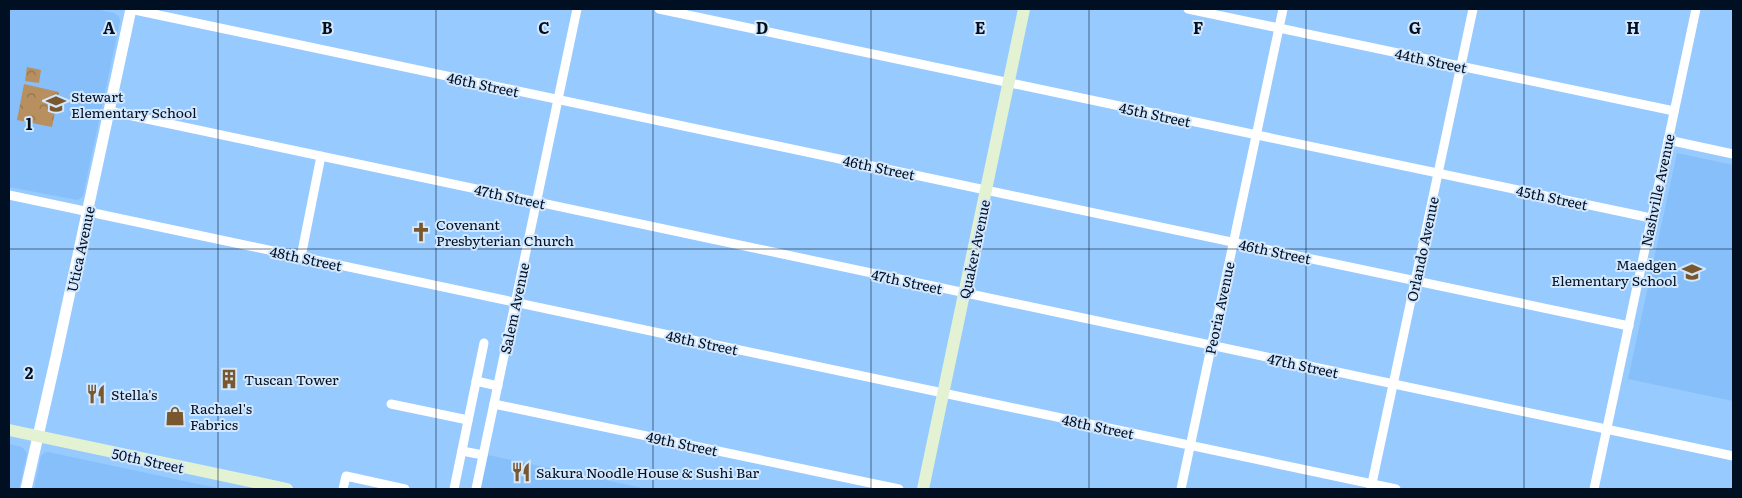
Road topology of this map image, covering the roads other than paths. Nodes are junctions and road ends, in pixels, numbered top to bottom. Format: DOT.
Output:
graph roads {
  1 [pos="131,9"];
  2 [pos="577,9"];
  3 [pos="659,9"];
  4 [pos="1024,9"];
  5 [pos="1188,9"];
  6 [pos="1284,9"];
  7 [pos="1472,9"];
  8 [pos="1696,9"];
  9 [pos="1280,28"];
  10 [pos="1460,66"];
  11 [pos="1009,83"];
  12 [pos="558,100"];
  13 [pos="109,111"];
  14 [pos="1674,111"];
  15 [pos="1257,135"];
  16 [pos="1668,140"];
  17 [pos="1733,154"];
  18 [pos="321,156"];
  19 [pos="1438,173"];
  20 [pos="986,190"];
  21 [pos="9,196"];
  22 [pos="536,202"];
  23 [pos="88,212"];
  24 [pos="1651,218"];
  25 [pos="1233,242"];
  26 [pos="301,257"];
  27 [pos="1415,281"];
  28 [pos="964,293"];
  29 [pos="515,303"];
  30 [pos="1628,326"];
  31 [pos="484,343"];
  32 [pos="1212,345"];
  33 [pos="476,381"];
  34 [pos="1393,384"];
  35 [pos="498,386"];
  36 [pos="943,393"];
  37 [pos="391,404"];
  38 [pos="494,404"];
  39 [pos="468,420"];
  40 [pos="1607,429"];
  41 [pos="9,430"];
  42 [pos="39,437"];
  43 [pos="1190,446"];
  44 [pos="462,451"];
  45 [pos="483,456"];
  46 [pos="1733,456"];
  47 [pos="1372,487"];
  48 [pos="26,489"];
  49 [pos="287,489"];
  50 [pos="343,489"];
  51 [pos="403,489"];
  52 [pos="454,489"];
  53 [pos="476,489"];
  54 [pos="899,489"];
  55 [pos="923,489"];
  56 [pos="1181,489"];
  57 [pos="1396,489"];
  58 [pos="1594,489"];
  1 -- 12 [label="street, 46th Street"];
  1 -- 13 [label="street, Utica Avenue"];
  2 -- 12 [label="street, Salem Avenue"];
  3 -- 11 [label="street, 45th Street"];
  4 -- 11 [label="main road, Quaker Avenue"];
  5 -- 9 [label="street, 44th Street"];
  6 -- 9 [label="street, Peoria Avenue"];
  7 -- 10 [label="street, Orlando Avenue"];
  8 -- 14 [label="street, Nashville Avenue"];
  9 -- 10 [label="street, 44th Street"];
  9 -- 15 [label="street, Peoria Avenue"];
  10 -- 14 [label="street, 44th Street"];
  10 -- 19 [label="street, Orlando Avenue"];
  11 -- 15 [label="street, 45th Street"];
  11 -- 20 [label="main road, Quaker Avenue"];
  12 -- 20 [label="street, 46th Street"];
  12 -- 22 [label="street, Salem Avenue"];
  13 -- 18 [label="street, 47th Street"];
  13 -- 23 [label="street, Utica Avenue"];
  14 -- 16 [label="street, Nashville Avenue"];
  15 -- 19 [label="street, 45th Street"];
  15 -- 25 [label="street, Peoria Avenue"];
  16 -- 17 [label="street"];
  16 -- 24 [label="street, Nashville Avenue"];
  18 -- 22 [label="street, 47th Street"];
  18 -- 26 [label="street"];
  19 -- 24 [label="street, 45th Street"];
  19 -- 27 [label="street, Orlando Avenue"];
  20 -- 25 [label="street, 46th Street"];
  20 -- 28 [label="main road, Quaker Avenue"];
  21 -- 23 [label="street, 48th Street"];
  22 -- 28 [label="street, 47th Street"];
  22 -- 29 [label="street, Salem Avenue"];
  23 -- 26 [label="street, 48th Street"];
  23 -- 42 [label="street, Utica Avenue"];
  24 -- 30 [label="street, Nashville Avenue"];
  25 -- 27 [label="street, 46th Street"];
  25 -- 32 [label="street, Peoria Avenue"];
  26 -- 29 [label="street, 48th Street"];
  27 -- 30 [label="street, 46th Street"];
  27 -- 34 [label="street, Orlando Avenue"];
  28 -- 32 [label="street, 47th Street"];
  28 -- 36 [label="main road, Quaker Avenue"];
  29 -- 35 [label="street, Salem Avenue"];
  29 -- 36 [label="street, 48th Street"];
  30 -- 40 [label="street, Nashville Avenue"];
  31 -- 33 [label="street"];
  32 -- 34 [label="street, 47th Street"];
  32 -- 43 [label="street, Peoria Avenue"];
  33 -- 35 [label="street"];
  33 -- 39 [label="street"];
  34 -- 40 [label="street, 47th Street"];
  34 -- 47 [label="street, Orlando Avenue"];
  35 -- 38 [label="street, Salem Avenue"];
  36 -- 43 [label="street, 48th Street"];
  36 -- 55 [label="main road, Quaker Avenue"];
  37 -- 39 [label="street"];
  38 -- 45 [label="street, Salem Avenue"];
  38 -- 54 [label="street, 49th Street"];
  39 -- 44 [label="street"];
  40 -- 46 [label="street, 47th Street"];
  40 -- 58 [label="street, Nashville Avenue"];
  41 -- 42 [label="main road, 50th Street"];
  42 -- 48 [label="street, Utica Avenue"];
  42 -- 49 [label="main road, 50th Street"];
  43 -- 47 [label="street, 48th Street"];
  43 -- 56 [label="street, Peoria Avenue"];
  44 -- 45 [label="street"];
  44 -- 52 [label="street"];
  45 -- 53 [label="street, Salem Avenue"];
  47 -- 57 [label="street, 48th Street"];
  50 -- 51 [label="street"];
}
